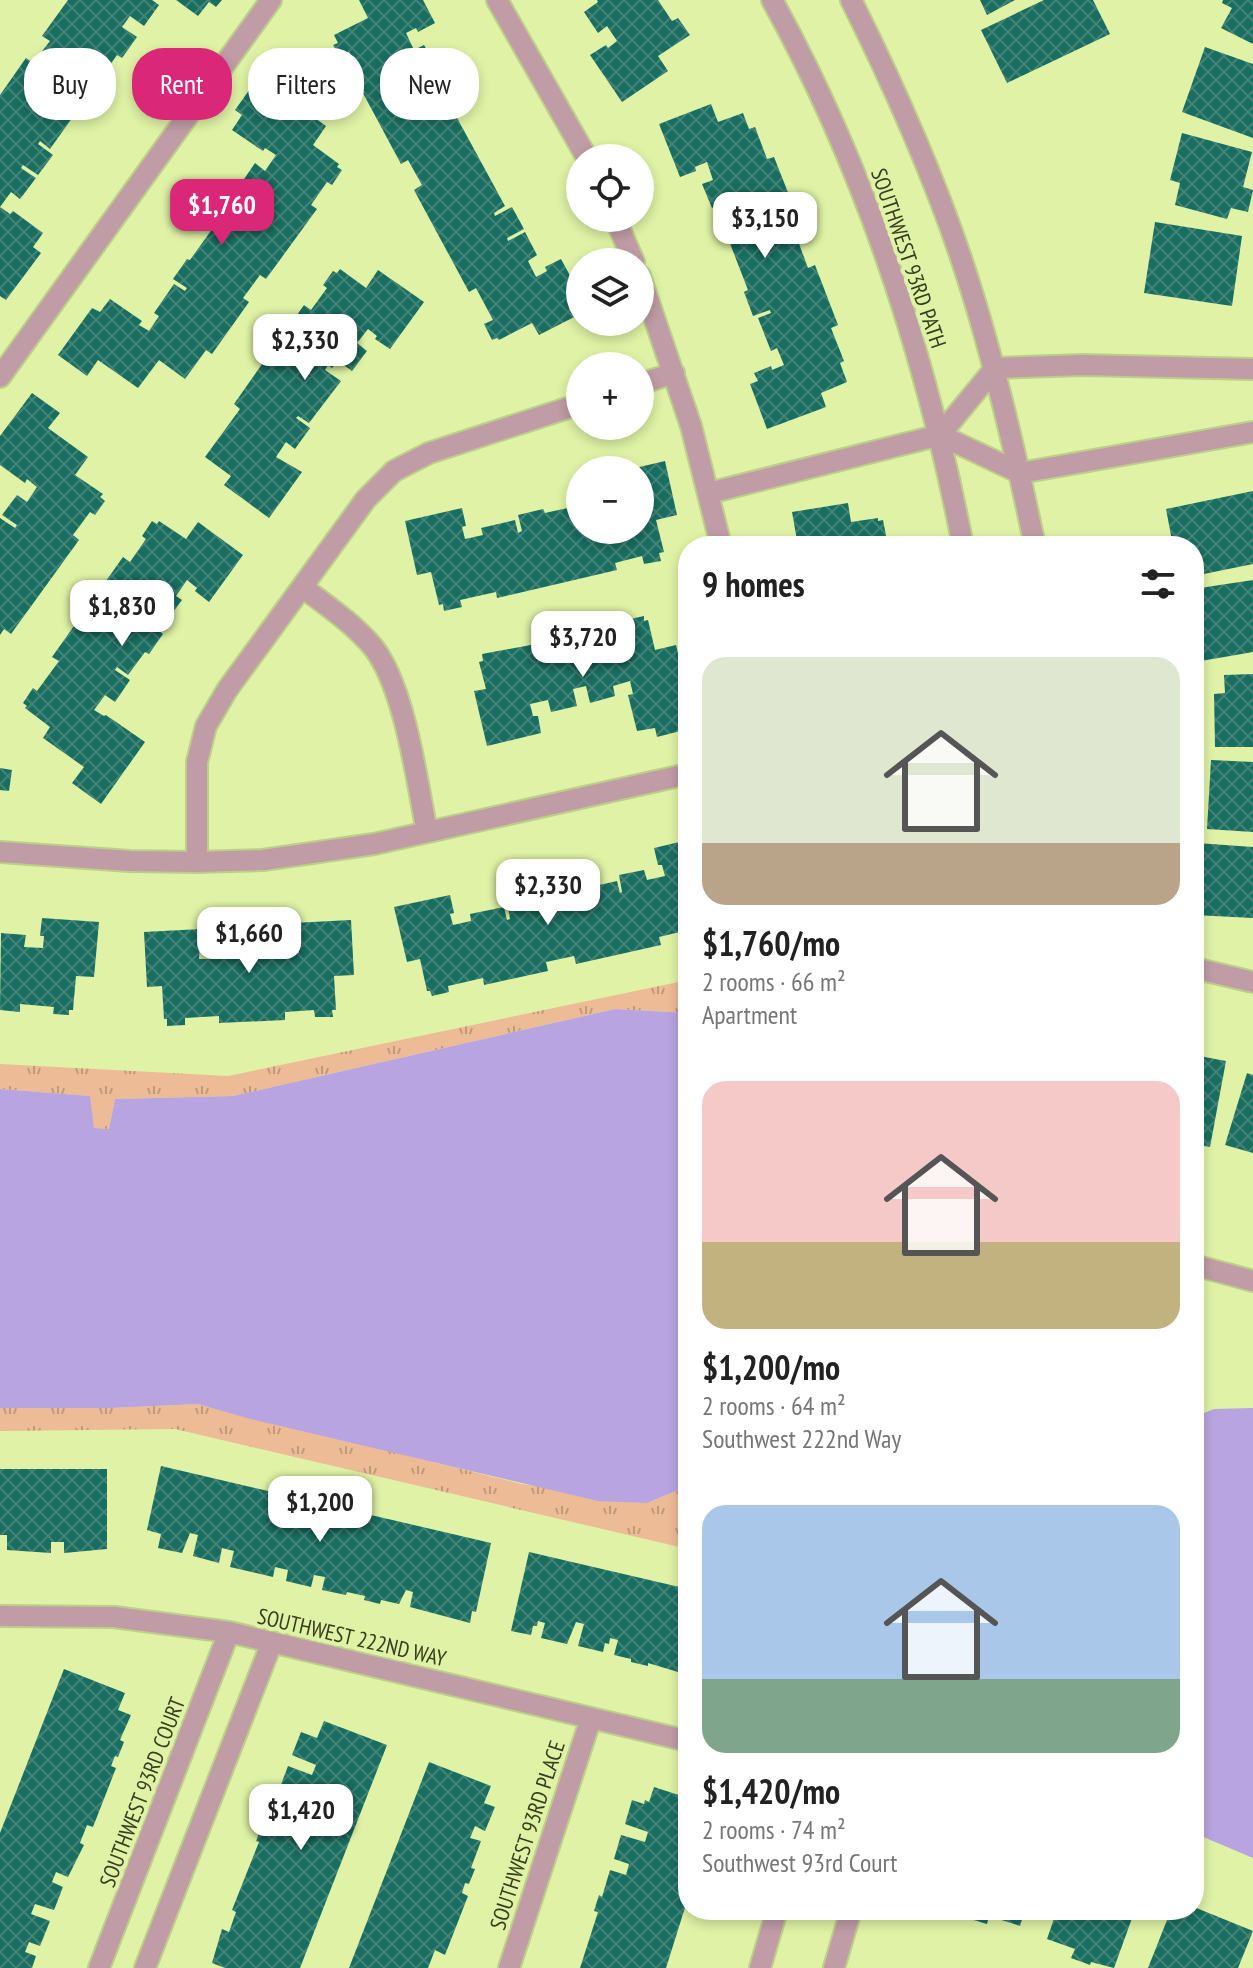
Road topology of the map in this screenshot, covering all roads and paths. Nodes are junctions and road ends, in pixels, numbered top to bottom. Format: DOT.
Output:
graph roads {
  1 [pos="271,0"];
  2 [pos="497,0"];
  3 [pos="772,0"];
  4 [pos="851,0"];
  5 [pos="579,144"];
  6 [pos="654,316"];
  7 [pos="995,368"];
  8 [pos="1253,369"];
  9 [pos="674,373"];
  10 [pos="0,377"];
  11 [pos="654,379"];
  12 [pos="566,409"];
  13 [pos="1253,432"];
  14 [pos="940,435"];
  15 [pos="1020,473"];
  16 [pos="709,493"];
  17 [pos="719,536"];
  18 [pos="961,536"];
  19 [pos="1033,536"];
  20 [pos="302,587"];
  21 [pos="678,776"];
  22 [pos="427,832"];
  23 [pos="0,852"];
  24 [pos="197,862"];
  25 [pos="1204,970"];
  26 [pos="1253,982"];
  27 [pos="1204,1268"];
  28 [pos="1253,1281"];
  29 [pos="0,1616"];
  30 [pos="229,1632"];
  31 [pos="272,1642"];
  32 [pos="591,1718"];
  33 [pos="678,1739"];
  34 [pos="774,1920"];
  35 [pos="848,1920"];
  36 [pos="99,1968"];
  37 [pos="145,1968"];
  38 [pos="509,1968"];
  39 [pos="760,1968"];
  40 [pos="834,1968"];
  1 -- 10 [label="street"];
  2 -- 5 [label="street"];
  3 -- 14 [label="street, SOUTHWEST 93RD PATH"];
  4 -- 7 [label="street, SOUTHWEST 93RD PATH"];
  6 -- 9 [label="street"];
  7 -- 8 [label="street"];
  7 -- 14 [label="street"];
  7 -- 15 [label="street, SOUTHWEST 93RD PATH"];
  9 -- 11 [label="street"];
  9 -- 16 [label="street"];
  12 -- 20 [label="street"];
  13 -- 15 [label="street"];
  14 -- 15 [label="street"];
  14 -- 16 [label="street"];
  14 -- 18 [label="street, SOUTHWEST 93RD PATH"];
  15 -- 19 [label="street, SOUTHWEST 93RD PATH"];
  16 -- 17 [label="street"];
  20 -- 22 [label="street"];
  20 -- 24 [label="street"];
  21 -- 22 [label="street"];
  22 -- 24 [label="street"];
  23 -- 24 [label="street"];
  25 -- 26 [label="street"];
  27 -- 28 [label="street"];
  29 -- 30 [label="street, SOUTHWEST 222ND WAY"];
  30 -- 31 [label="street, SOUTHWEST 222ND WAY"];
  30 -- 36 [label="street, SOUTHWEST 93RD COURT"];
  31 -- 32 [label="street, SOUTHWEST 222ND WAY"];
  31 -- 37 [label="street"];
  32 -- 33 [label="street, SOUTHWEST 222ND WAY"];
  32 -- 38 [label="street, SOUTHWEST 93RD PLACE"];
  34 -- 39 [label="street"];
  35 -- 40 [label="street"];
}
